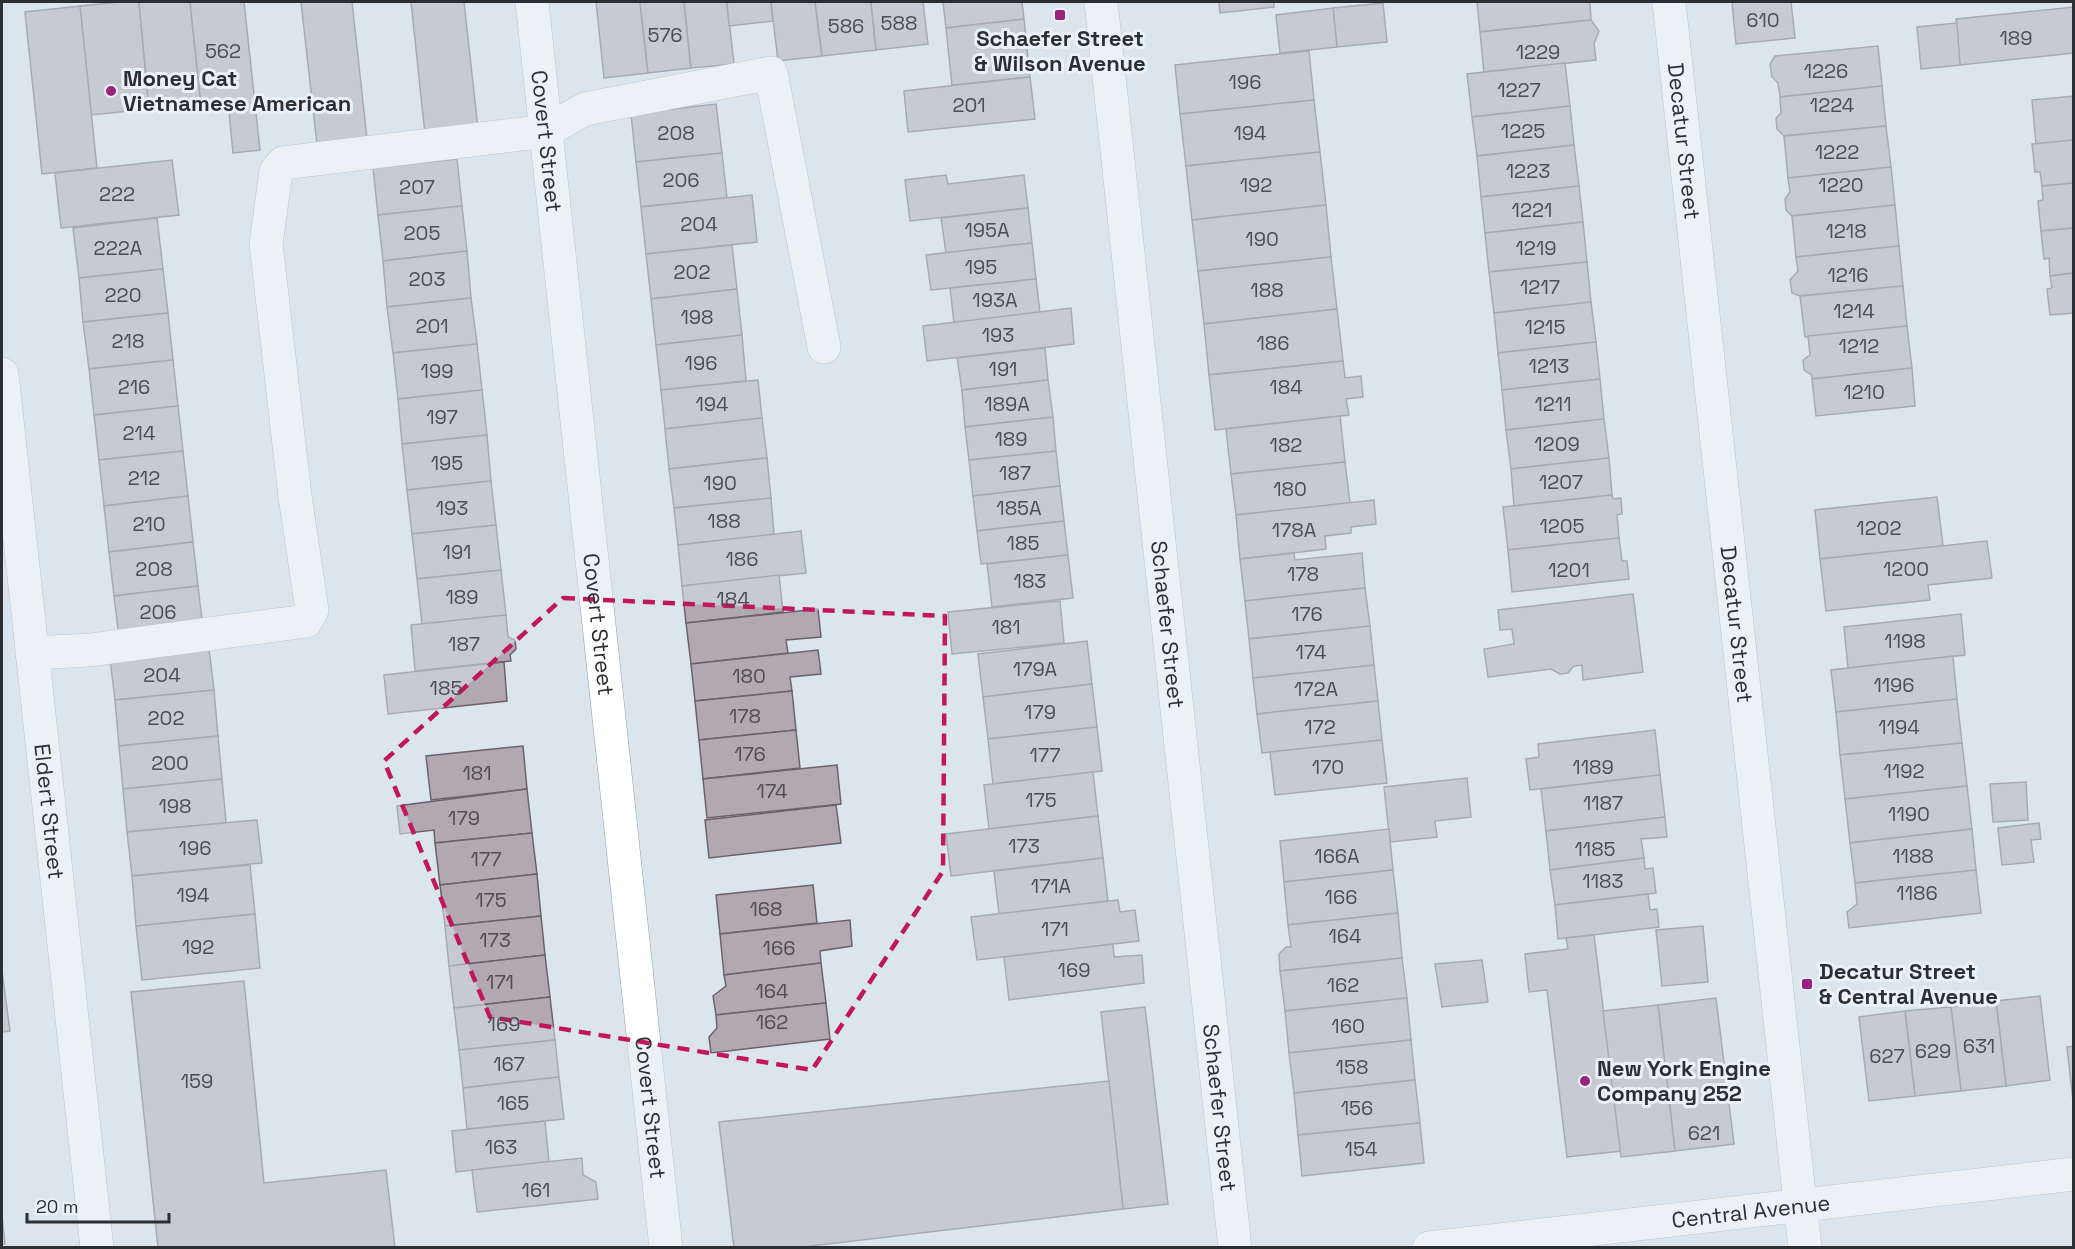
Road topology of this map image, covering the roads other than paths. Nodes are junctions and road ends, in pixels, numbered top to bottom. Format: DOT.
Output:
graph roads {
  1 [pos="532,2"];
  2 [pos="1101,2"];
  3 [pos="1669,2"];
  4 [pos="546,131"];
  5 [pos="824,347"];
  6 [pos="2,374"];
  7 [pos="32,653"];
  8 [pos="2073,1174"];
  9 [pos="1801,1206"];
  10 [pos="97,1248"];
  11 [pos="666,1248"];
  12 [pos="1236,1248"];
  13 [pos="1429,1248"];
  14 [pos="1805,1248"];
  1 -- 4 [label="street, Covert Street"];
  2 -- 12 [label="street, Schaefer Street"];
  3 -- 9 [label="street, Decatur Street"];
  4 -- 5 [label="street"];
  4 -- 7 [label="street"];
  4 -- 11 [label="street, Covert Street"];
  6 -- 7 [label="street, Eldert Street"];
  7 -- 10 [label="street, Eldert Street"];
  8 -- 9 [label="street, Central Avenue"];
  9 -- 13 [label="street, Central Avenue"];
  9 -- 14 [label="street, Decatur Street"];
}
